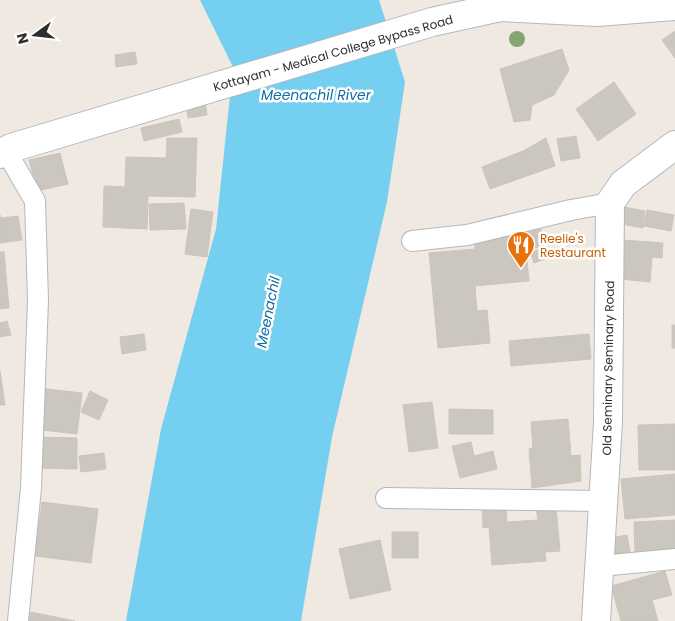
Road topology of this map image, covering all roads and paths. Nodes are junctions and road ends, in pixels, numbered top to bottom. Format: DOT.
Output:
graph roads {
  1 [pos="675,6"];
  2 [pos="675,145"];
  3 [pos="6,151"];
  4 [pos="610,203"];
  5 [pos="412,242"];
  6 [pos="386,498"];
  7 [pos="604,501"];
  8 [pos="675,559"];
  9 [pos="600,566"];
  10 [pos="18,621"];
  11 [pos="596,621"];
  1 -- 3 [label="main road, Kottayam - Medical College Bypass Road"];
  2 -- 4 [label="main road"];
  3 -- 10 [label="street"];
  4 -- 5 [label="street"];
  4 -- 7 [label="main road, Old Seminary Seminary Road"];
  6 -- 7 [label="street"];
  7 -- 9 [label="main road, Old Seminary Seminary Road"];
  8 -- 9 [label="street"];
  9 -- 11 [label="main road, Old Seminary Seminary Road"];
}
